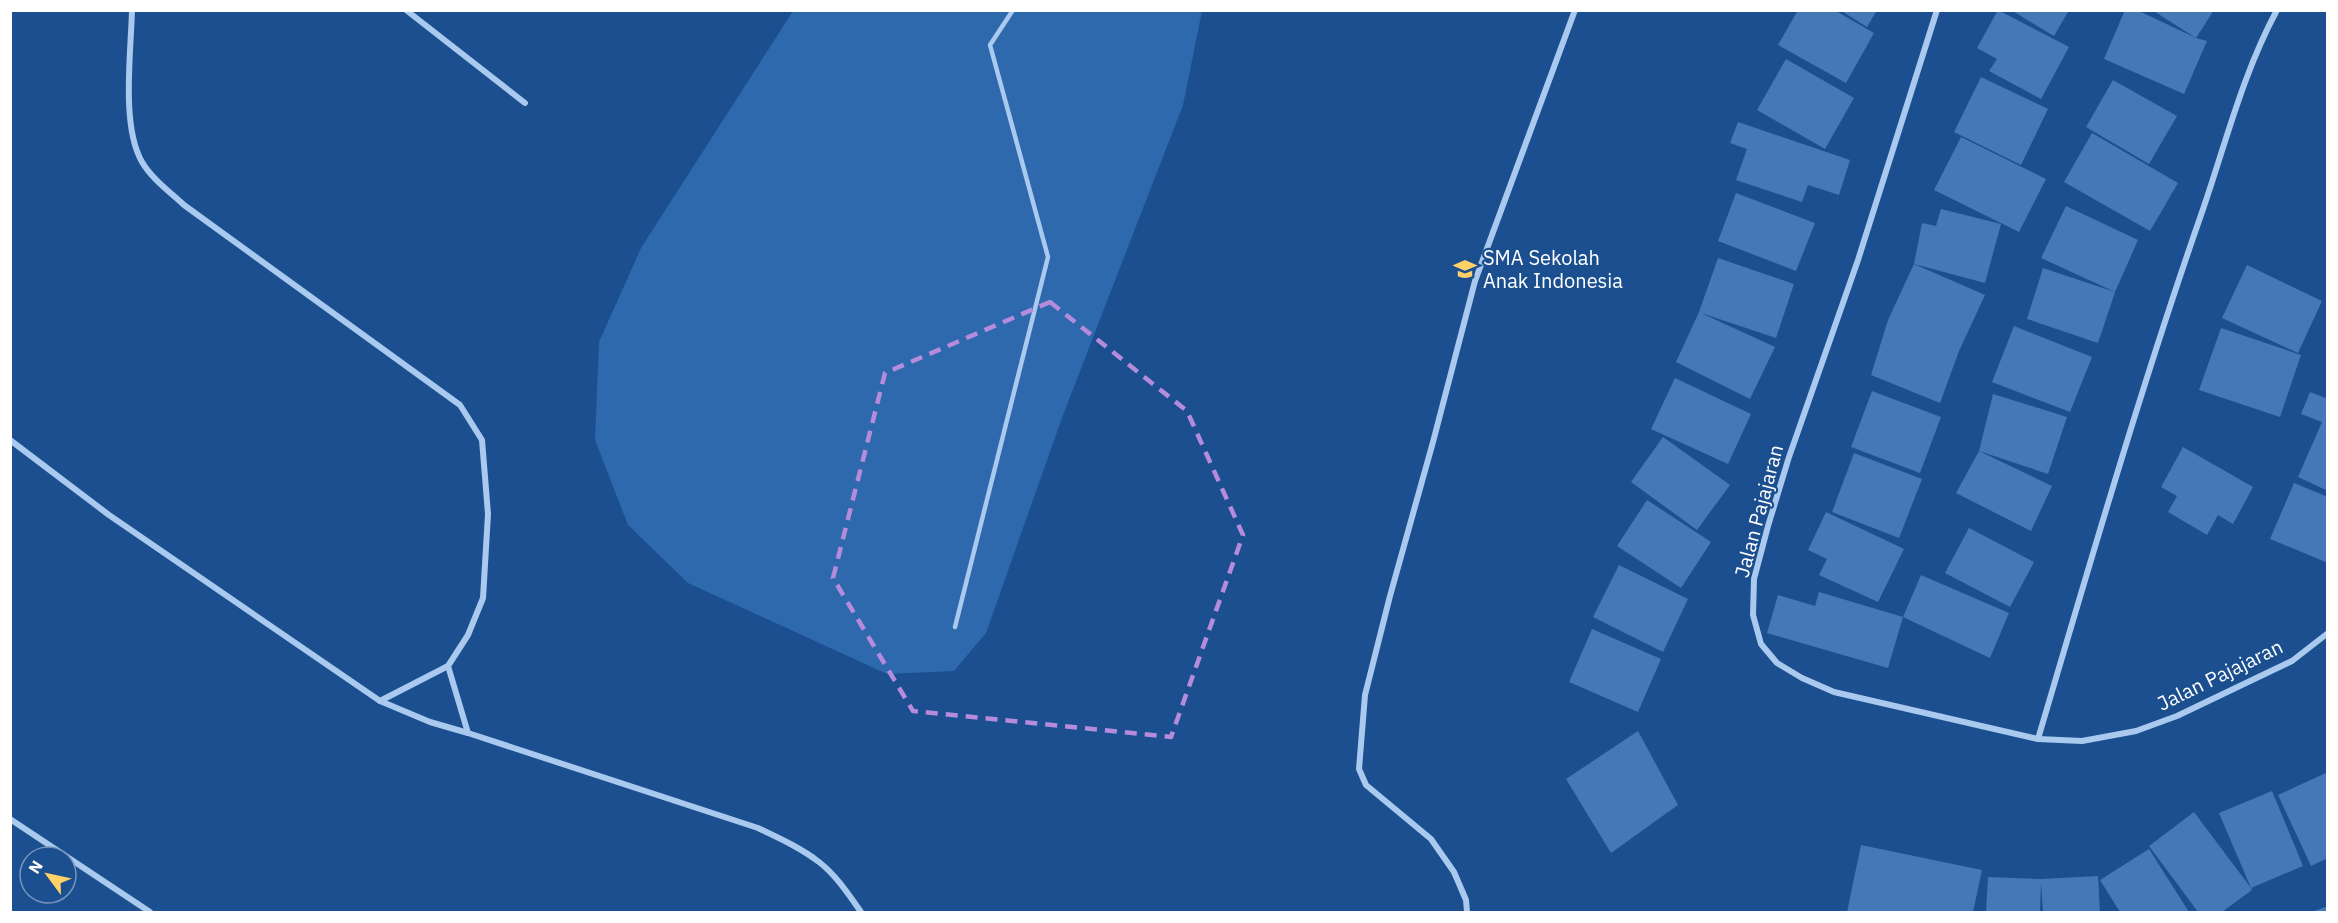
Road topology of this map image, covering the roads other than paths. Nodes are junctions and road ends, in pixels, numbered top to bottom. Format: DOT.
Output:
graph roads {
  1 [pos="132,10"];
  2 [pos="406,10"];
  3 [pos="1013,10"];
  4 [pos="1575,10"];
  5 [pos="1937,10"];
  6 [pos="2277,10"];
  7 [pos="525,102"];
  8 [pos="10,440"];
  9 [pos="955,627"];
  10 [pos="2328,633"];
  11 [pos="448,666"];
  12 [pos="380,702"];
  13 [pos="468,733"];
  14 [pos="2038,739"];
  15 [pos="10,819"];
  16 [pos="150,912"];
  17 [pos="861,912"];
  18 [pos="1467,912"];
  1 -- 11 [label="street"];
  2 -- 7 [label="street"];
  3 -- 9 [label="lane"];
  4 -- 18 [label="street"];
  5 -- 14 [label="street, Jalan Pajajaran"];
  6 -- 14 [label="street"];
  8 -- 12 [label="street"];
  10 -- 14 [label="street, Jalan Pajajaran"];
  11 -- 12 [label="street"];
  11 -- 13 [label="street"];
  12 -- 13 [label="street"];
  13 -- 17 [label="street"];
  15 -- 16 [label="street"];
}
